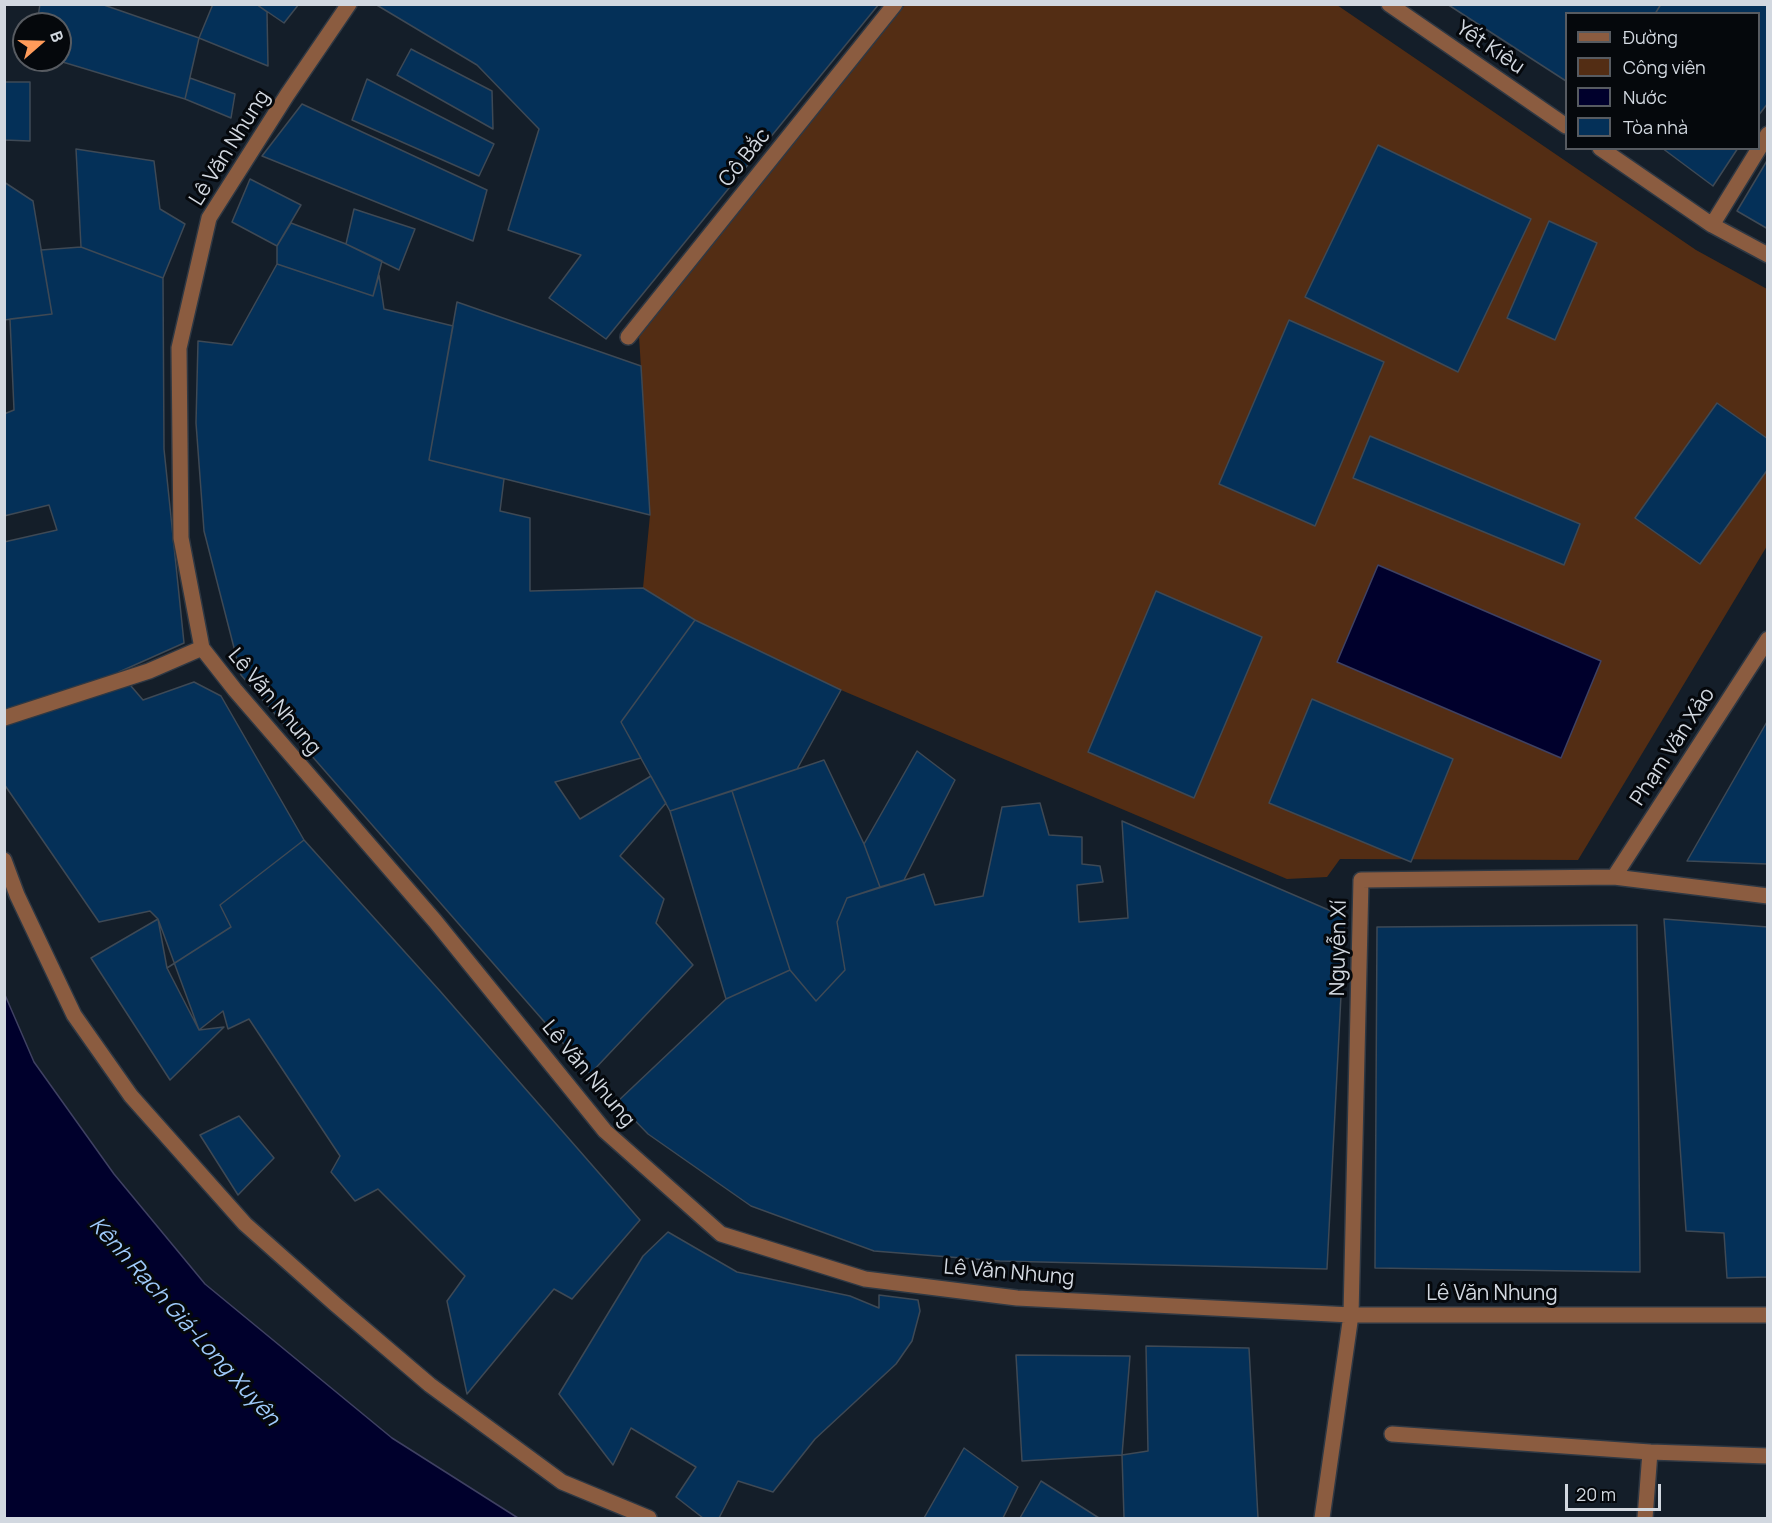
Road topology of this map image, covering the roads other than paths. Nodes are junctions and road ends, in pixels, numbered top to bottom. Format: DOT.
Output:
graph roads {
  1 [pos="349,4"];
  2 [pos="895,4"];
  3 [pos="1389,4"];
  4 [pos="1565,125"];
  5 [pos="1603,150"];
  6 [pos="1757,150"];
  7 [pos="1712,225"];
  8 [pos="1767,255"];
  9 [pos="627,337"];
  10 [pos="1767,639"];
  11 [pos="202,648"];
  12 [pos="4,718"];
  13 [pos="4,860"];
  14 [pos="1614,877"];
  15 [pos="1767,896"];
  16 [pos="1767,1315"];
  17 [pos="1351,1316"];
  18 [pos="1392,1434"];
  19 [pos="1650,1452"];
  20 [pos="1767,1456"];
  21 [pos="649,1518"];
  22 [pos="1322,1518"];
  23 [pos="1645,1518"];
  1 -- 11 [label="street, Lê Văn Nhung"];
  2 -- 9 [label="street, Cô Bắc"];
  3 -- 4 [label="street, Yết Kiêu"];
  5 -- 7 [label="street"];
  6 -- 7 [label="street"];
  7 -- 8 [label="street"];
  10 -- 14 [label="street, Phạm Văn Xảo"];
  11 -- 12 [label="street"];
  11 -- 17 [label="street, Lê Văn Nhung"];
  13 -- 21 [label="street"];
  14 -- 15 [label="street, Nguyễn Xí"];
  14 -- 17 [label="street, Nguyễn Xí"];
  16 -- 17 [label="street, Lê Văn Nhung"];
  17 -- 22 [label="street"];
  18 -- 19 [label="street"];
  19 -- 20 [label="street"];
  19 -- 23 [label="street"];
}
